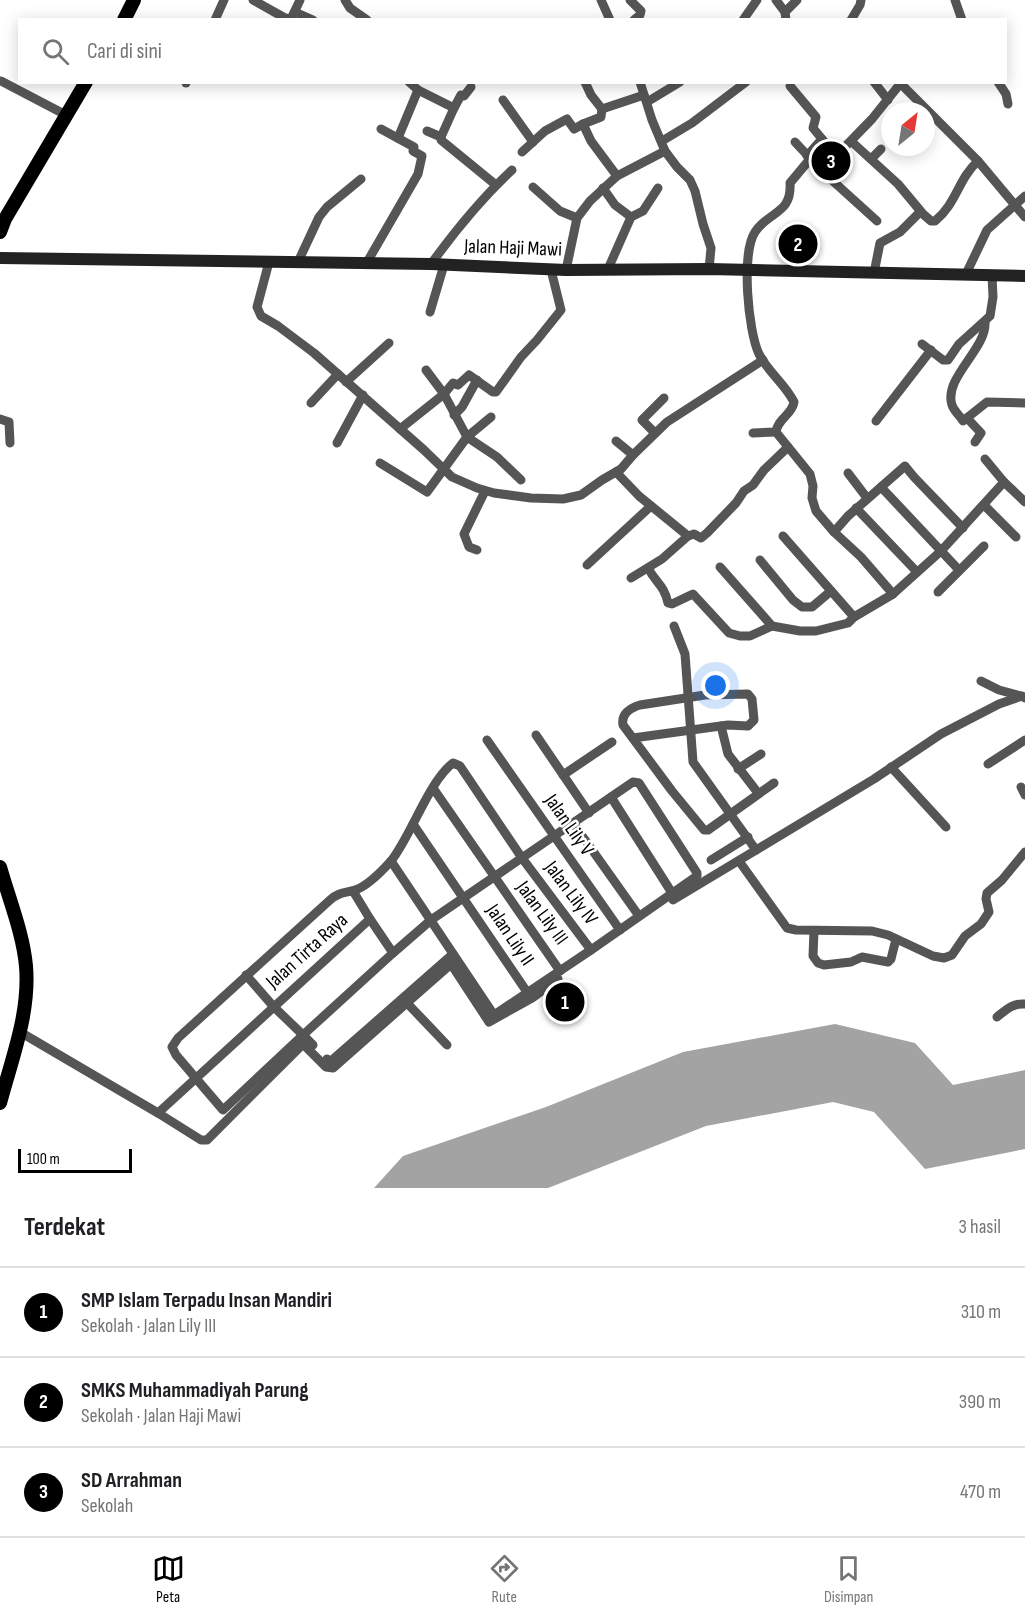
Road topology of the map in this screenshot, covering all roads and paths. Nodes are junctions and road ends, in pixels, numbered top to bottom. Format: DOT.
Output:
graph roads {
  1 [pos="134,0"];
  2 [pos="224,0"];
  3 [pos="253,0"];
  4 [pos="300,0"];
  5 [pos="602,0"];
  6 [pos="630,0"];
  7 [pos="757,0"];
  8 [pos="776,0"];
  9 [pos="797,0"];
  10 [pos="861,0"];
  11 [pos="955,0"];
  12 [pos="349,3"];
  13 [pos="295,12"];
  14 [pos="786,16"];
  15 [pos="125,18"];
  16 [pos="216,18"];
  17 [pos="282,18"];
  18 [pos="292,18"];
  19 [pos="308,18"];
  20 [pos="366,18"];
  21 [pos="609,18"];
  22 [pos="636,18"];
  23 [pos="744,18"];
  24 [pos="852,18"];
  25 [pos="961,18"];
  26 [pos="1,81"];
  27 [pos="85,84"];
  28 [pos="411,84"];
  29 [pos="586,84"];
  30 [pos="641,84"];
  31 [pos="676,84"];
  32 [pos="743,84"];
  33 [pos="790,84"];
  34 [pos="876,84"];
  35 [pos="898,84"];
  36 [pos="900,84"];
  37 [pos="999,84"];
  38 [pos="471,87"];
  39 [pos="418,90"];
  40 [pos="645,99"];
  41 [pos="503,100"];
  42 [pos="888,100"];
  43 [pos="1008,104"];
  44 [pos="454,108"];
  45 [pos="602,109"];
  46 [pos="66,115"];
  47 [pos="583,124"];
  48 [pos="381,129"];
  49 [pos="427,131"];
  50 [pos="441,137"];
  51 [pos="398,138"];
  52 [pos="822,138"];
  53 [pos="533,142"];
  54 [pos="795,142"];
  55 [pos="852,142"];
  56 [pos="663,146"];
  57 [pos="881,149"];
  58 [pos="522,152"];
  59 [pos="836,156"];
  60 [pos="809,157"];
  61 [pos="871,159"];
  62 [pos="978,160"];
  63 [pos="512,170"];
  64 [pos="824,173"];
  65 [pos="617,176"];
  66 [pos="362,179"];
  67 [pos="496,185"];
  68 [pos="533,187"];
  69 [pos="603,188"];
  70 [pos="658,188"];
  71 [pos="1025,196"];
  72 [pos="1015,204"];
  73 [pos="920,212"];
  74 [pos="631,217"];
  75 [pos="1025,217"];
  76 [pos="577,218"];
  77 [pos="877,221"];
  78 [pos="0,232"];
  79 [pos="0,258"];
  80 [pos="269,262"];
  81 [pos="298,262"];
  82 [pos="366,264"];
  83 [pos="431,264"];
  84 [pos="444,265"];
  85 [pos="608,269"];
  86 [pos="709,269"];
  87 [pos="551,270"];
  88 [pos="566,270"];
  89 [pos="747,270"];
  90 [pos="874,273"];
  91 [pos="966,274"];
  92 [pos="992,275"];
  93 [pos="1025,276"];
  94 [pos="430,312"];
  95 [pos="985,322"];
  96 [pos="388,343"];
  97 [pos="922,344"];
  98 [pos="931,350"];
  99 [pos="763,360"];
  100 [pos="426,370"];
  101 [pos="338,374"];
  102 [pos="477,380"];
  103 [pos="346,382"];
  104 [pos="444,394"];
  105 [pos="363,395"];
  106 [pos="664,398"];
  107 [pos="311,403"];
  108 [pos="1025,403"];
  109 [pos="454,415"];
  110 [pos="491,417"];
  111 [pos="0,418"];
  112 [pos="967,418"];
  113 [pos="876,422"];
  114 [pos="400,429"];
  115 [pos="776,432"];
  116 [pos="655,433"];
  117 [pos="753,433"];
  118 [pos="467,437"];
  119 [pos="616,441"];
  120 [pos="975,442"];
  121 [pos="10,443"];
  122 [pos="337,443"];
  123 [pos="788,447"];
  124 [pos="633,455"];
  125 [pos="985,459"];
  126 [pos="380,463"];
  127 [pos="443,469"];
  128 [pos="616,472"];
  129 [pos="848,473"];
  130 [pos="521,480"];
  131 [pos="1004,482"];
  132 [pos="881,487"];
  133 [pos="485,490"];
  134 [pos="867,498"];
  135 [pos="1025,502"];
  136 [pos="984,505"];
  137 [pos="651,506"];
  138 [pos="856,508"];
  139 [pos="963,528"];
  140 [pos="834,532"];
  141 [pos="688,536"];
  142 [pos="783,536"];
  143 [pos="1016,537"];
  144 [pos="984,546"];
  145 [pos="477,550"];
  146 [pos="941,551"];
  147 [pos="760,560"];
  148 [pos="587,565"];
  149 [pos="720,567"];
  150 [pos="648,568"];
  151 [pos="959,570"];
  152 [pos="917,572"];
  153 [pos="631,578"];
  154 [pos="831,591"];
  155 [pos="938,592"];
  156 [pos="893,594"];
  157 [pos="854,617"];
  158 [pos="674,626"];
  159 [pos="772,626"];
  160 [pos="981,681"];
  161 [pos="1024,697"];
  162 [pos="688,698"];
  163 [pos="721,726"];
  164 [pos="691,730"];
  165 [pos="536,735"];
  166 [pos="633,738"];
  167 [pos="488,740"];
  168 [pos="1025,740"];
  169 [pos="612,742"];
  170 [pos="761,754"];
  171 [pos="988,764"];
  172 [pos="891,767"];
  173 [pos="738,769"];
  174 [pos="563,775"];
  175 [pos="774,783"];
  176 [pos="433,789"];
  177 [pos="758,793"];
  178 [pos="611,797"];
  179 [pos="731,812"];
  180 [pos="589,813"];
  181 [pos="573,823"];
  182 [pos="413,824"];
  183 [pos="946,827"];
  184 [pos="555,836"];
  185 [pos="748,837"];
  186 [pos="756,850"];
  187 [pos="1025,852"];
  188 [pos="522,858"];
  189 [pos="711,860"];
  190 [pos="391,861"];
  191 [pos="739,861"];
  192 [pos="0,867"];
  193 [pos="493,877"];
  194 [pos="353,891"];
  195 [pos="672,893"];
  196 [pos="463,898"];
  197 [pos="639,916"];
  198 [pos="370,919"];
  199 [pos="431,920"];
  200 [pos="620,930"];
  201 [pos="814,931"];
  202 [pos="896,939"];
  203 [pos="591,950"];
  204 [pos="393,953"];
  205 [pos="453,954"];
  206 [pos="560,971"];
  207 [pos="246,975"];
  208 [pos="527,992"];
  209 [pos="407,1003"];
  210 [pos="1025,1004"];
  211 [pos="273,1006"];
  212 [pos="997,1017"];
  213 [pos="20,1032"];
  214 [pos="303,1035"];
  215 [pos="447,1045"];
  216 [pos="196,1079"];
  217 [pos="0,1102"];
  218 [pos="158,1113"];
  1 -- 15 [label="main road"];
  2 -- 16 [label="street"];
  3 -- 17 [label="street"];
  4 -- 13 [label="street"];
  5 -- 21 [label="street"];
  6 -- 22 [label="street"];
  7 -- 23 [label="street"];
  8 -- 14 [label="street"];
  9 -- 14 [label="street"];
  10 -- 24 [label="street"];
  11 -- 25 [label="street"];
  12 -- 20 [label="street"];
  13 -- 18 [label="street"];
  13 -- 19 [label="street"];
  26 -- 46 [label="street"];
  27 -- 46 [label="main road"];
  28 -- 39 [label="street"];
  29 -- 45 [label="street"];
  30 -- 40 [label="street"];
  31 -- 40 [label="street"];
  32 -- 56 [label="street"];
  33 -- 52 [label="street"];
  34 -- 42 [label="street"];
  35 -- 42 [label="street"];
  36 -- 62 [label="street"];
  37 -- 43 [label="street"];
  38 -- 44 [label="street"];
  39 -- 44 [label="street"];
  39 -- 51 [label="street"];
  40 -- 45 [label="street"];
  40 -- 56 [label="street"];
  41 -- 53 [label="street"];
  42 -- 55 [label="street"];
  44 -- 50 [label="street"];
  45 -- 47 [label="street"];
  46 -- 78 [label="main road"];
  47 -- 53 [label="street"];
  47 -- 65 [label="street"];
  48 -- 51 [label="street"];
  49 -- 50 [label="street"];
  50 -- 67 [label="street"];
  51 -- 82 [label="street"];
  52 -- 59 [label="street"];
  52 -- 60 [label="street"];
  53 -- 58 [label="street"];
  54 -- 60 [label="street"];
  55 -- 59 [label="street"];
  55 -- 61 [label="street"];
  56 -- 65 [label="street"];
  56 -- 86 [label="street"];
  57 -- 61 [label="street"];
  59 -- 64 [label="street"];
  60 -- 64 [label="street"];
  60 -- 89 [label="street"];
  61 -- 73 [label="street"];
  62 -- 72 [label="street"];
  62 -- 73 [label="street"];
  63 -- 67 [label="street"];
  64 -- 77 [label="street"];
  65 -- 69 [label="street"];
  66 -- 81 [label="street"];
  67 -- 83 [label="street"];
  68 -- 76 [label="street"];
  69 -- 74 [label="street"];
  69 -- 76 [label="street"];
  70 -- 74 [label="street"];
  71 -- 72 [label="street"];
  72 -- 75 [label="street"];
  72 -- 91 [label="street"];
  73 -- 90 [label="street"];
  74 -- 85 [label="street"];
  76 -- 88 [label="street"];
  79 -- 80 [label="street, Jalan Haji Mawi"];
  80 -- 81 [label="street, Jalan Haji Mawi"];
  80 -- 101 [label="street"];
  81 -- 82 [label="street, Jalan Haji Mawi"];
  82 -- 83 [label="street, Jalan Haji Mawi"];
  83 -- 84 [label="street, Jalan Haji Mawi"];
  84 -- 87 [label="street, Jalan Haji Mawi"];
  84 -- 94 [label="street"];
  85 -- 86 [label="street, Jalan Haji Mawi"];
  85 -- 88 [label="street, Jalan Haji Mawi"];
  86 -- 89 [label="street, Jalan Haji Mawi"];
  87 -- 88 [label="street, Jalan Haji Mawi"];
  87 -- 102 [label="street"];
  89 -- 90 [label="street, Jalan Haji Mawi"];
  89 -- 99 [label="street"];
  90 -- 91 [label="street, Jalan Haji Mawi"];
  91 -- 92 [label="street, Jalan Haji Mawi"];
  92 -- 93 [label="street, Jalan Haji Mawi"];
  92 -- 95 [label="street"];
  95 -- 98 [label="street"];
  95 -- 112 [label="street"];
  96 -- 103 [label="street"];
  97 -- 98 [label="street"];
  98 -- 113 [label="street"];
  99 -- 115 [label="street"];
  99 -- 116 [label="street"];
  100 -- 104 [label="street"];
  101 -- 103 [label="street"];
  101 -- 107 [label="street"];
  102 -- 104 [label="street"];
  102 -- 109 [label="street"];
  103 -- 105 [label="street"];
  104 -- 109 [label="street"];
  104 -- 114 [label="street"];
  105 -- 114 [label="street"];
  105 -- 122 [label="street"];
  106 -- 116 [label="street"];
  108 -- 112 [label="street"];
  109 -- 118 [label="street"];
  110 -- 118 [label="street"];
  111 -- 121 [label="street"];
  112 -- 120 [label="street"];
  114 -- 127 [label="street"];
  115 -- 117 [label="street"];
  115 -- 123 [label="street"];
  116 -- 124 [label="street"];
  118 -- 127 [label="street"];
  118 -- 130 [label="street"];
  119 -- 124 [label="street"];
  123 -- 140 [label="street"];
  123 -- 141 [label="street"];
  124 -- 128 [label="street"];
  125 -- 131 [label="street"];
  126 -- 127 [label="street"];
  127 -- 133 [label="street"];
  128 -- 133 [label="street"];
  128 -- 137 [label="street"];
  129 -- 134 [label="street"];
  131 -- 135 [label="street"];
  131 -- 136 [label="street"];
  132 -- 134 [label="street"];
  132 -- 139 [label="street"];
  132 -- 146 [label="street"];
  133 -- 145 [label="street"];
  134 -- 138 [label="street"];
  136 -- 139 [label="street"];
  136 -- 143 [label="street"];
  137 -- 141 [label="street"];
  137 -- 148 [label="street"];
  138 -- 140 [label="street"];
  138 -- 152 [label="street"];
  139 -- 146 [label="street"];
  140 -- 156 [label="street"];
  141 -- 150 [label="street"];
  142 -- 154 [label="street"];
  144 -- 151 [label="street"];
  146 -- 151 [label="street"];
  146 -- 152 [label="street"];
  147 -- 154 [label="street"];
  149 -- 159 [label="street"];
  150 -- 153 [label="street"];
  150 -- 159 [label="street"];
  151 -- 155 [label="street"];
  152 -- 156 [label="street"];
  154 -- 157 [label="street"];
  156 -- 157 [label="street"];
  157 -- 159 [label="street"];
  158 -- 162 [label="street"];
  160 -- 161 [label="street"];
  161 -- 172 [label="street"];
  162 -- 163 [label="street"];
  162 -- 164 [label="street"];
  162 -- 166 [label="street"];
  163 -- 164 [label="street"];
  163 -- 173 [label="street"];
  164 -- 166 [label="street"];
  164 -- 179 [label="street"];
  165 -- 174 [label="street"];
  166 -- 179 [label="street"];
  167 -- 184 [label="street, Jalan Lily V"];
  168 -- 171 [label="street"];
  169 -- 174 [label="street"];
  170 -- 173 [label="street"];
  172 -- 183 [label="street"];
  172 -- 186 [label="street"];
  173 -- 177 [label="street"];
  174 -- 180 [label="street"];
  175 -- 177 [label="street"];
  176 -- 182 [label="street"];
  176 -- 188 [label="street, Jalan Lily IV"];
  176 -- 193 [label="street, Jalan Lily III"];
  177 -- 179 [label="street"];
  178 -- 180 [label="street"];
  178 -- 195 [label="street"];
  178 -- 195 [label="street"];
  179 -- 185 [label="street"];
  180 -- 181 [label="street"];
  181 -- 184 [label="street"];
  181 -- 197 [label="street"];
  182 -- 190 [label="street"];
  182 -- 196 [label="street, Jalan Lily II"];
  184 -- 188 [label="street"];
  184 -- 200 [label="street, Jalan Lily V"];
  185 -- 186 [label="street"];
  185 -- 189 [label="street"];
  186 -- 191 [label="street"];
  187 -- 202 [label="street"];
  188 -- 193 [label="street"];
  188 -- 203 [label="street, Jalan Lily IV"];
  190 -- 194 [label="street"];
  190 -- 199 [label="street"];
  191 -- 201 [label="street"];
  191 -- 209 [label="street"];
  192 -- 213 [label="main road"];
  193 -- 196 [label="street"];
  193 -- 206 [label="street, Jalan Lily III"];
  194 -- 198 [label="street"];
  194 -- 207 [label="street"];
  195 -- 197 [label="street"];
  196 -- 199 [label="street"];
  196 -- 208 [label="street, Jalan Lily II"];
  197 -- 200 [label="street"];
  198 -- 204 [label="street, Jalan Tirta Raya"];
  198 -- 211 [label="street, Jalan Tirta Raya"];
  199 -- 204 [label="street"];
  199 -- 205 [label="street"];
  200 -- 203 [label="street"];
  201 -- 202 [label="street"];
  201 -- 202 [label="street"];
  203 -- 206 [label="street"];
  204 -- 214 [label="street"];
  205 -- 208 [label="street"];
  205 -- 214 [label="street"];
  206 -- 208 [label="street"];
  207 -- 211 [label="street"];
  207 -- 216 [label="street"];
  209 -- 215 [label="street"];
  209 -- 218 [label="street"];
  210 -- 212 [label="street"];
  211 -- 214 [label="street"];
  211 -- 216 [label="street, Jalan Tirta Raya"];
  213 -- 217 [label="main road"];
  213 -- 218 [label="street"];
  214 -- 216 [label="street"];
  216 -- 218 [label="street, Jalan Tirta Raya"];
}
